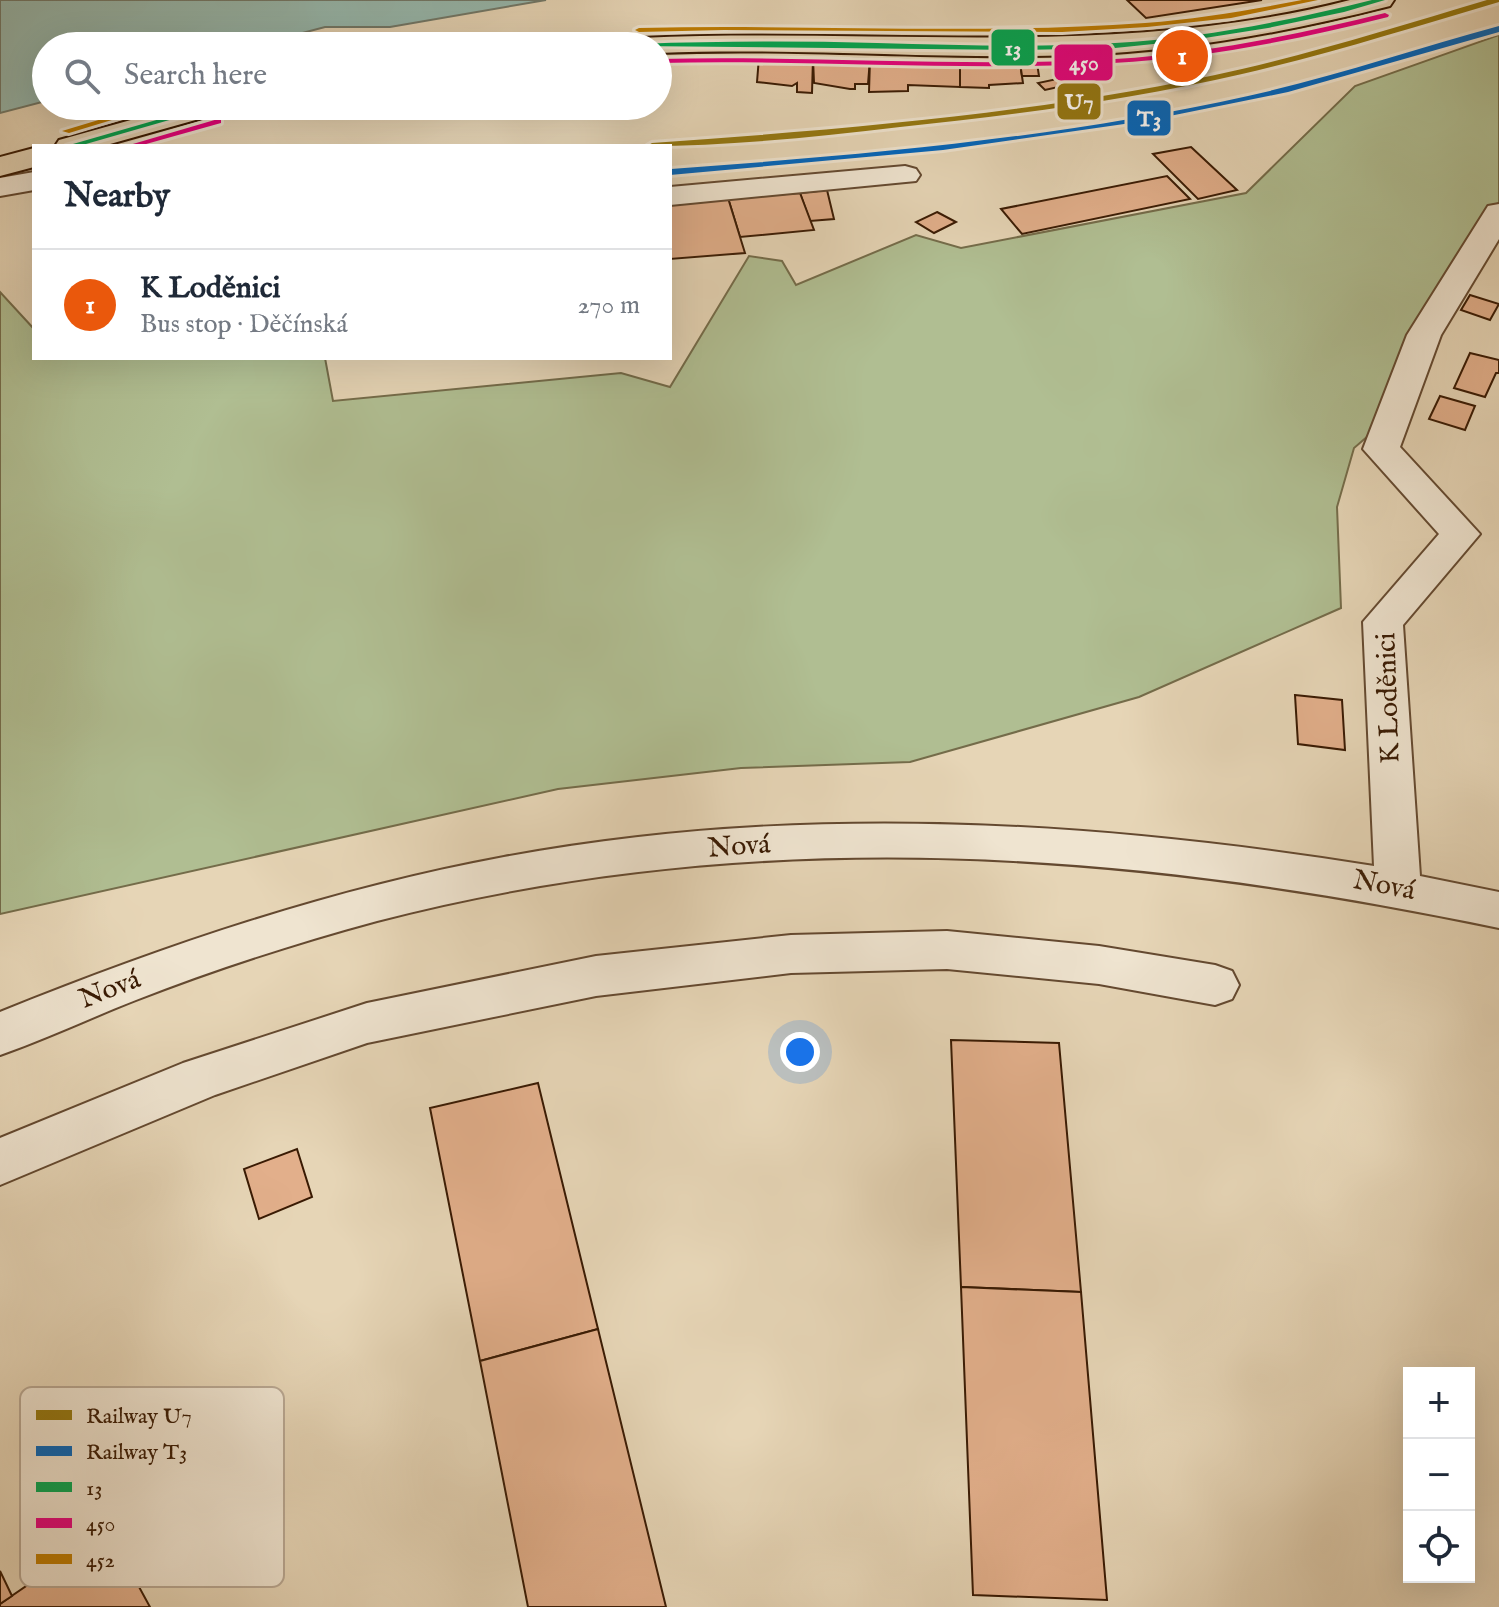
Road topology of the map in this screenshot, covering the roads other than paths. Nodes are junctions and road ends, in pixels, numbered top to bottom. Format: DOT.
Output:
graph roads {
  1 [pos="1381,0"];
  2 [pos="672,45"];
  3 [pos="164,120"];
  4 [pos="77,144"];
  5 [pos="32,158"];
  6 [pos="0,167"];
  7 [pos="905,175"];
  8 [pos="32,181"];
  9 [pos="0,187"];
  10 [pos="672,196"];
  11 [pos="1499,213"];
  12 [pos="1398,887"];
  13 [pos="1499,910"];
  14 [pos="1215,985"];
  15 [pos="0,1034"];
  16 [pos="0,1162"];
  1 -- 2 [label="main road"];
  3 -- 4 [label="main road"];
  5 -- 6 [label="main road"];
  7 -- 10 [label="street"];
  8 -- 9 [label="street"];
  11 -- 12 [label="street, K Loděnici"];
  12 -- 13 [label="street, Nová"];
  12 -- 15 [label="street, Nová"];
  14 -- 16 [label="street"];
}
